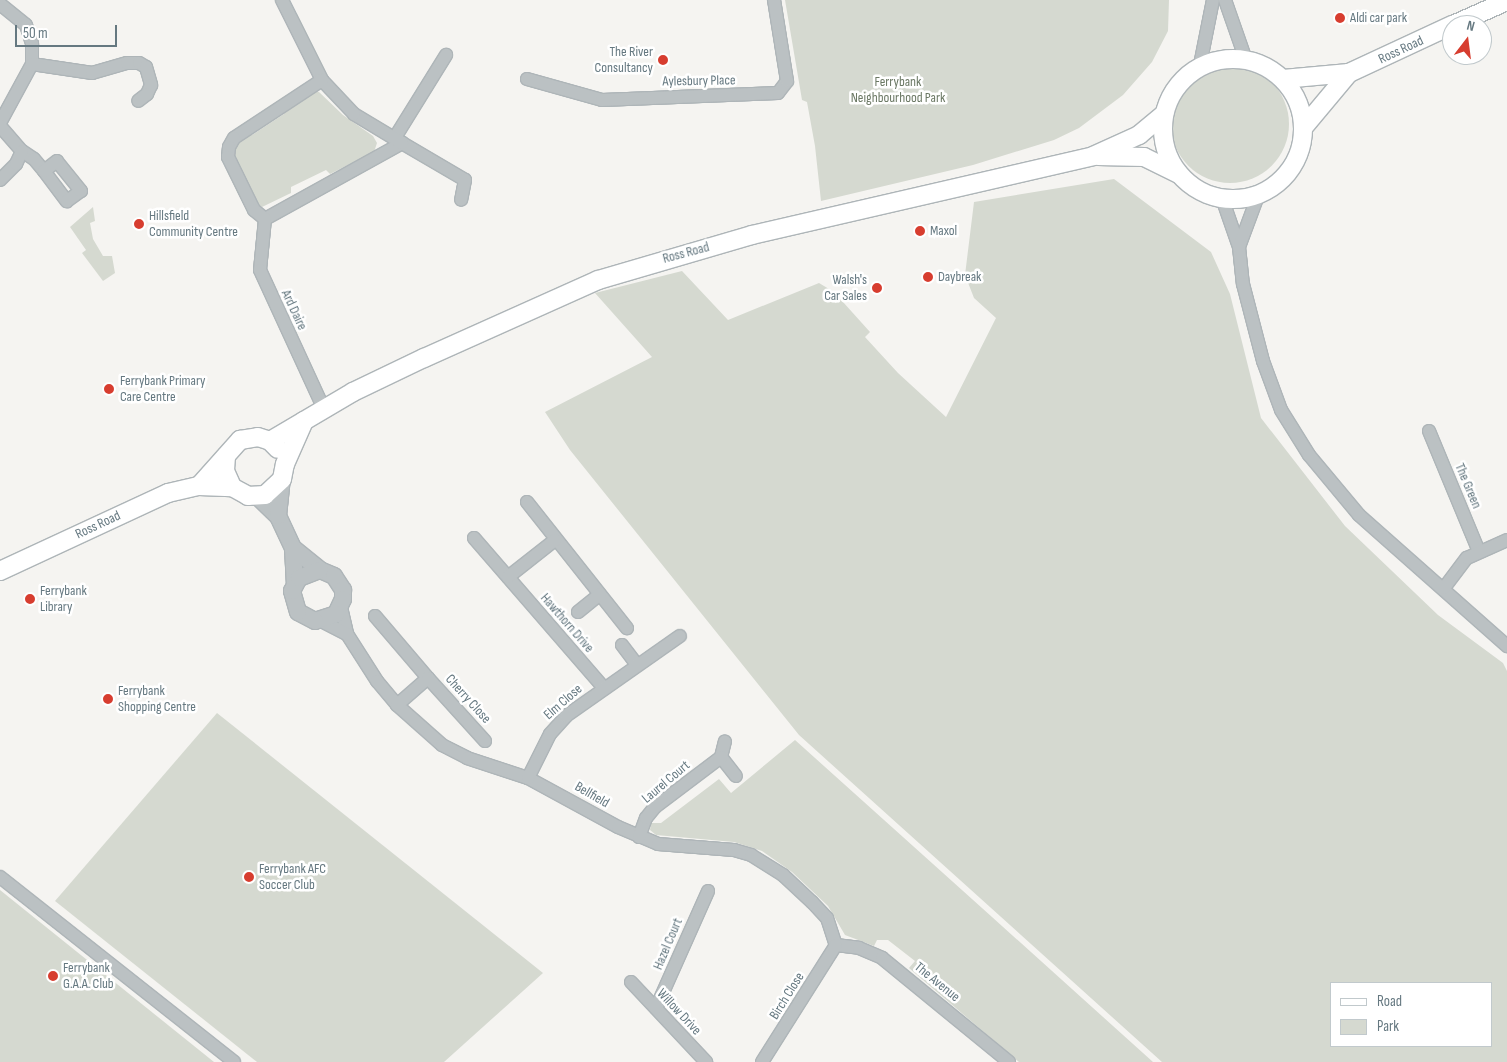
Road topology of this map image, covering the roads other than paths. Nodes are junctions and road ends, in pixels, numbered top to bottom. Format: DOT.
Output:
graph roads {
  1 [pos="282,0"];
  2 [pos="774,0"];
  3 [pos="1214,0"];
  4 [pos="1225,0"];
  5 [pos="1507,1"];
  6 [pos="0,4"];
  7 [pos="1475,15"];
  8 [pos="1442,30"];
  9 [pos="446,55"];
  10 [pos="1246,60"];
  11 [pos="32,64"];
  12 [pos="1200,65"];
  13 [pos="1349,73"];
  14 [pos="527,79"];
  15 [pos="1282,79"];
  16 [pos="322,80"];
  17 [pos="138,101"];
  18 [pos="1164,114"];
  19 [pos="0,124"];
  20 [pos="1303,128"];
  21 [pos="398,141"];
  22 [pos="22,151"];
  23 [pos="1093,156"];
  24 [pos="44,171"];
  25 [pos="1179,174"];
  26 [pos="0,180"];
  27 [pos="1259,193"];
  28 [pos="1222,198"];
  29 [pos="461,200"];
  30 [pos="265,219"];
  31 [pos="1239,247"];
  32 [pos="324,409"];
  33 [pos="304,421"];
  34 [pos="1429,431"];
  35 [pos="270,441"];
  36 [pos="226,456"];
  37 [pos="284,472"];
  38 [pos="199,486"];
  39 [pos="232,487"];
  40 [pos="258,497"];
  41 [pos="527,502"];
  42 [pos="278,516"];
  43 [pos="474,538"];
  44 [pos="555,540"];
  45 [pos="1507,540"];
  46 [pos="292,548"];
  47 [pos="1479,552"];
  48 [pos="320,570"];
  49 [pos="0,571"];
  50 [pos="508,577"];
  51 [pos="295,584"];
  52 [pos="1444,588"];
  53 [pos="600,594"];
  54 [pos="341,607"];
  55 [pos="578,612"];
  56 [pos="375,616"];
  57 [pos="321,621"];
  58 [pos="627,628"];
  59 [pos="347,634"];
  60 [pos="680,636"];
  61 [pos="622,645"];
  62 [pos="1507,646"];
  63 [pos="637,665"];
  64 [pos="428,678"];
  65 [pos="604,688"];
  66 [pos="397,705"];
  67 [pos="485,740"];
  68 [pos="725,741"];
  69 [pos="721,757"];
  70 [pos="736,776"];
  71 [pos="528,778"];
  72 [pos="639,837"];
  73 [pos="0,878"];
  74 [pos="708,891"];
  75 [pos="836,945"];
  76 [pos="631,982"];
  77 [pos="656,1008"];
  78 [pos="234,1062"];
  79 [pos="706,1062"];
  80 [pos="762,1062"];
  81 [pos="1009,1062"];
  1 -- 16 [label="street"];
  2 -- 14 [label="street, Aylesbury Place"];
  3 -- 12 [label="street"];
  4 -- 10 [label="street"];
  5 -- 7 [label="main road, Ross Road"];
  6 -- 11 [label="street"];
  8 -- 13 [label="main road, Ross Road"];
  9 -- 21 [label="street"];
  10 -- 12 [label="main road"];
  10 -- 15 [label="main road"];
  11 -- 17 [label="street"];
  11 -- 19 [label="street"];
  12 -- 18 [label="main road"];
  13 -- 15 [label="main road"];
  13 -- 20 [label="main road"];
  15 -- 20 [label="main road"];
  16 -- 21 [label="street"];
  16 -- 30 [label="street"];
  18 -- 23 [label="main road"];
  18 -- 25 [label="main road"];
  19 -- 22 [label="street"];
  20 -- 27 [label="main road"];
  21 -- 29 [label="street"];
  21 -- 30 [label="street"];
  22 -- 24 [label="street"];
  22 -- 26 [label="street"];
  23 -- 25 [label="main road"];
  23 -- 32 [label="main road, Ross Road"];
  25 -- 28 [label="main road"];
  27 -- 28 [label="main road"];
  27 -- 31 [label="street"];
  28 -- 31 [label="street"];
  30 -- 32 [label="street, Ard Daire"];
  31 -- 52 [label="street"];
  32 -- 33 [label="main road, Ross Road"];
  33 -- 35 [label="main road, Ross Road"];
  33 -- 37 [label="main road"];
  34 -- 47 [label="street, The Green"];
  35 -- 36 [label="main road"];
  35 -- 37 [label="main road"];
  36 -- 38 [label="main road"];
  36 -- 39 [label="main road"];
  37 -- 40 [label="main road"];
  37 -- 42 [label="street"];
  38 -- 39 [label="main road, Ross Road"];
  38 -- 49 [label="main road, Ross Road"];
  39 -- 40 [label="main road"];
  40 -- 42 [label="street"];
  41 -- 44 [label="street"];
  42 -- 46 [label="street"];
  43 -- 50 [label="street, Hawthorn Drive"];
  44 -- 50 [label="street"];
  44 -- 53 [label="street"];
  45 -- 47 [label="street"];
  46 -- 48 [label="street"];
  46 -- 51 [label="street"];
  47 -- 52 [label="street"];
  48 -- 51 [label="street"];
  48 -- 54 [label="street"];
  50 -- 65 [label="street, Hawthorn Drive"];
  51 -- 57 [label="street"];
  52 -- 62 [label="street"];
  53 -- 55 [label="street, Hawthorn Drive"];
  53 -- 58 [label="street"];
  54 -- 57 [label="street"];
  54 -- 59 [label="street, Bellfield"];
  56 -- 64 [label="street, Cherry Close"];
  57 -- 59 [label="street, Bellfield"];
  59 -- 66 [label="street, Bellfield"];
  60 -- 63 [label="street, Elm Close"];
  61 -- 63 [label="street"];
  63 -- 65 [label="street, Elm Close"];
  64 -- 66 [label="street, Cherry Close"];
  64 -- 67 [label="street, Cherry Close"];
  65 -- 71 [label="street, Elm Close"];
  66 -- 71 [label="street, Bellfield"];
  68 -- 69 [label="street"];
  69 -- 70 [label="street"];
  69 -- 72 [label="street, Laurel Court"];
  71 -- 72 [label="street, Bellfield"];
  72 -- 75 [label="street, Bellfield"];
  73 -- 78 [label="street"];
  74 -- 77 [label="street, Hazel Court"];
  75 -- 80 [label="street, Birch Close"];
  75 -- 81 [label="street, The Avenue"];
  76 -- 77 [label="street, Willow Drive"];
  77 -- 79 [label="street, Willow Drive"];
}
